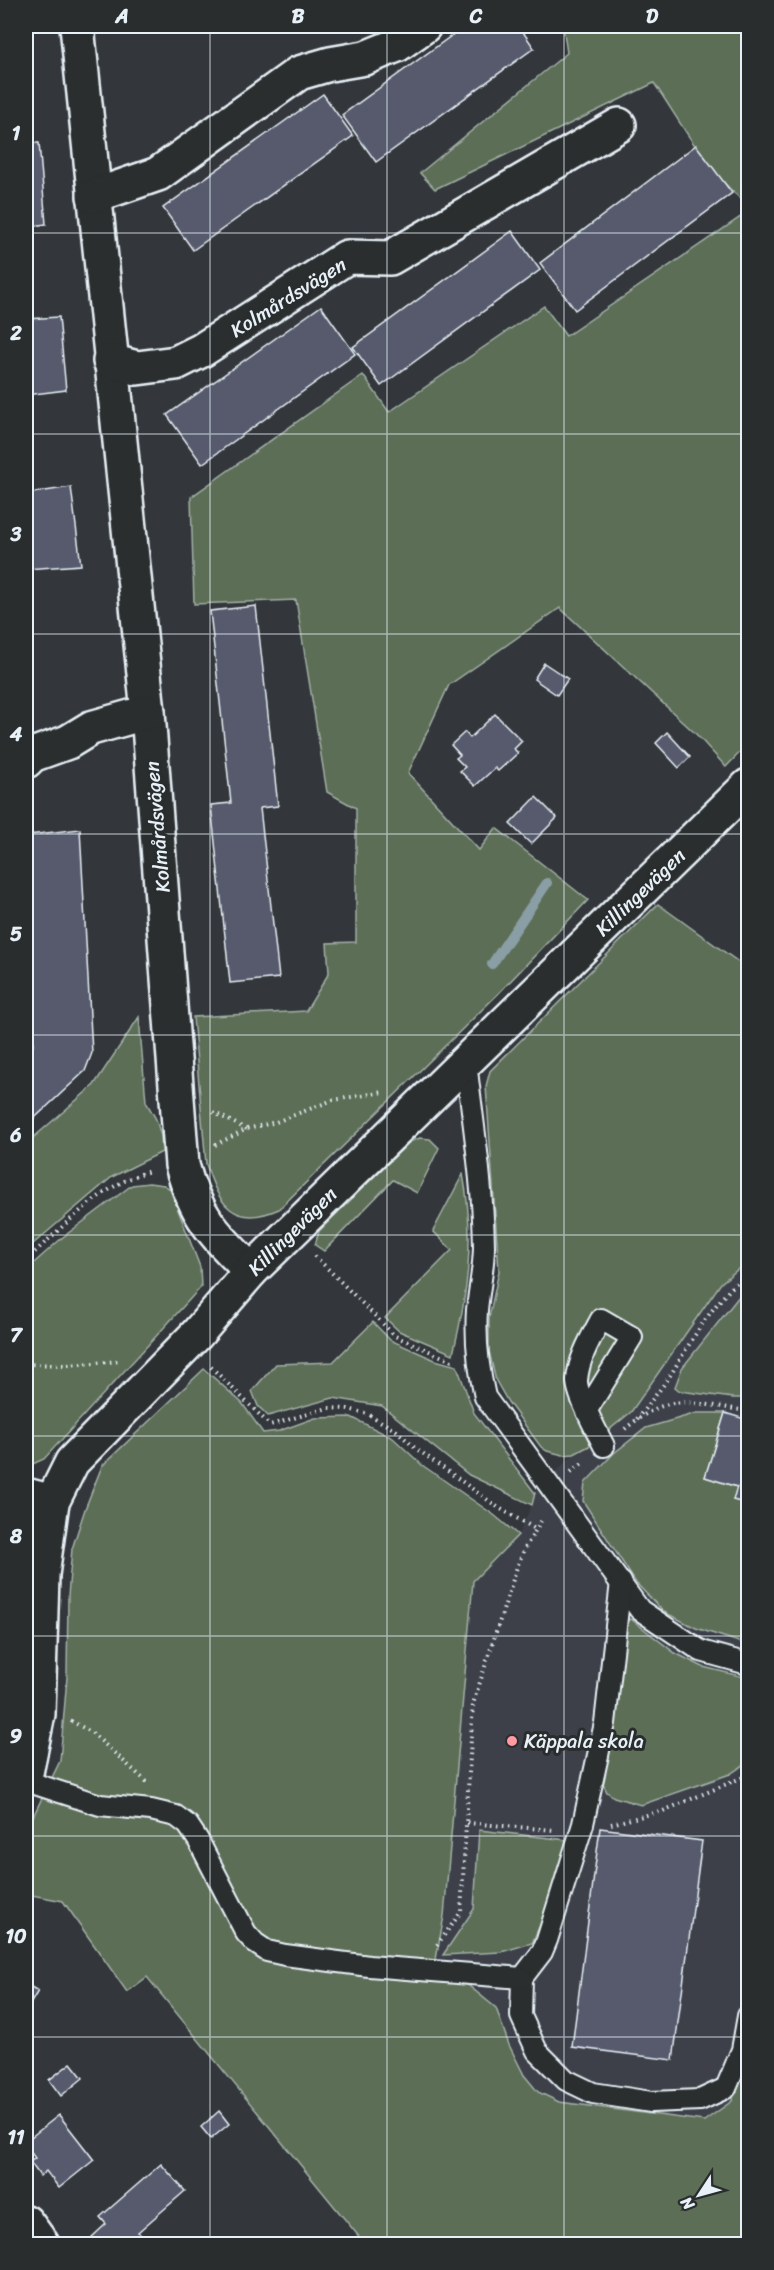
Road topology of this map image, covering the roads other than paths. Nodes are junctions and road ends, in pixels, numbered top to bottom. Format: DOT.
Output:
graph roads {
  1 [pos="77,26"];
  2 [pos="424,26"];
  3 [pos="619,125"];
  4 [pos="94,196"];
  5 [pos="110,361"];
  6 [pos="147,712"];
  7 [pos="26,761"];
  8 [pos="748,786"];
  9 [pos="466,1062"];
  10 [pos="251,1271"];
  11 [pos="587,1410"];
  12 [pos="604,1446"];
  13 [pos="39,1498"];
  14 [pos="621,1582"];
  15 [pos="748,1664"];
  16 [pos="26,1773"];
  17 [pos="26,1781"];
  18 [pos="522,1978"];
  19 [pos="748,2016"];
  20 [pos="26,2222"];
  21 [pos="42,2244"];
  1 -- 4 [label="street, Kolmårdsvägen"];
  2 -- 4 [label="street"];
  3 -- 5 [label="street, Kolmårdsvägen"];
  4 -- 5 [label="street, Kolmårdsvägen"];
  5 -- 6 [label="street, Kolmårdsvägen"];
  6 -- 7 [label="street"];
  6 -- 10 [label="street, Kolmårdsvägen"];
  8 -- 9 [label="street, Killingevägen"];
  9 -- 10 [label="street, Killingevägen"];
  9 -- 14 [label="lane"];
  10 -- 13 [label="street, Killingevägen"];
  11 -- 12 [label="lane"];
  13 -- 16 [label="street, Killingevägen"];
  14 -- 15 [label="lane"];
  14 -- 18 [label="lane"];
  17 -- 18 [label="lane"];
  18 -- 19 [label="lane"];
  20 -- 21 [label="street"];
}
